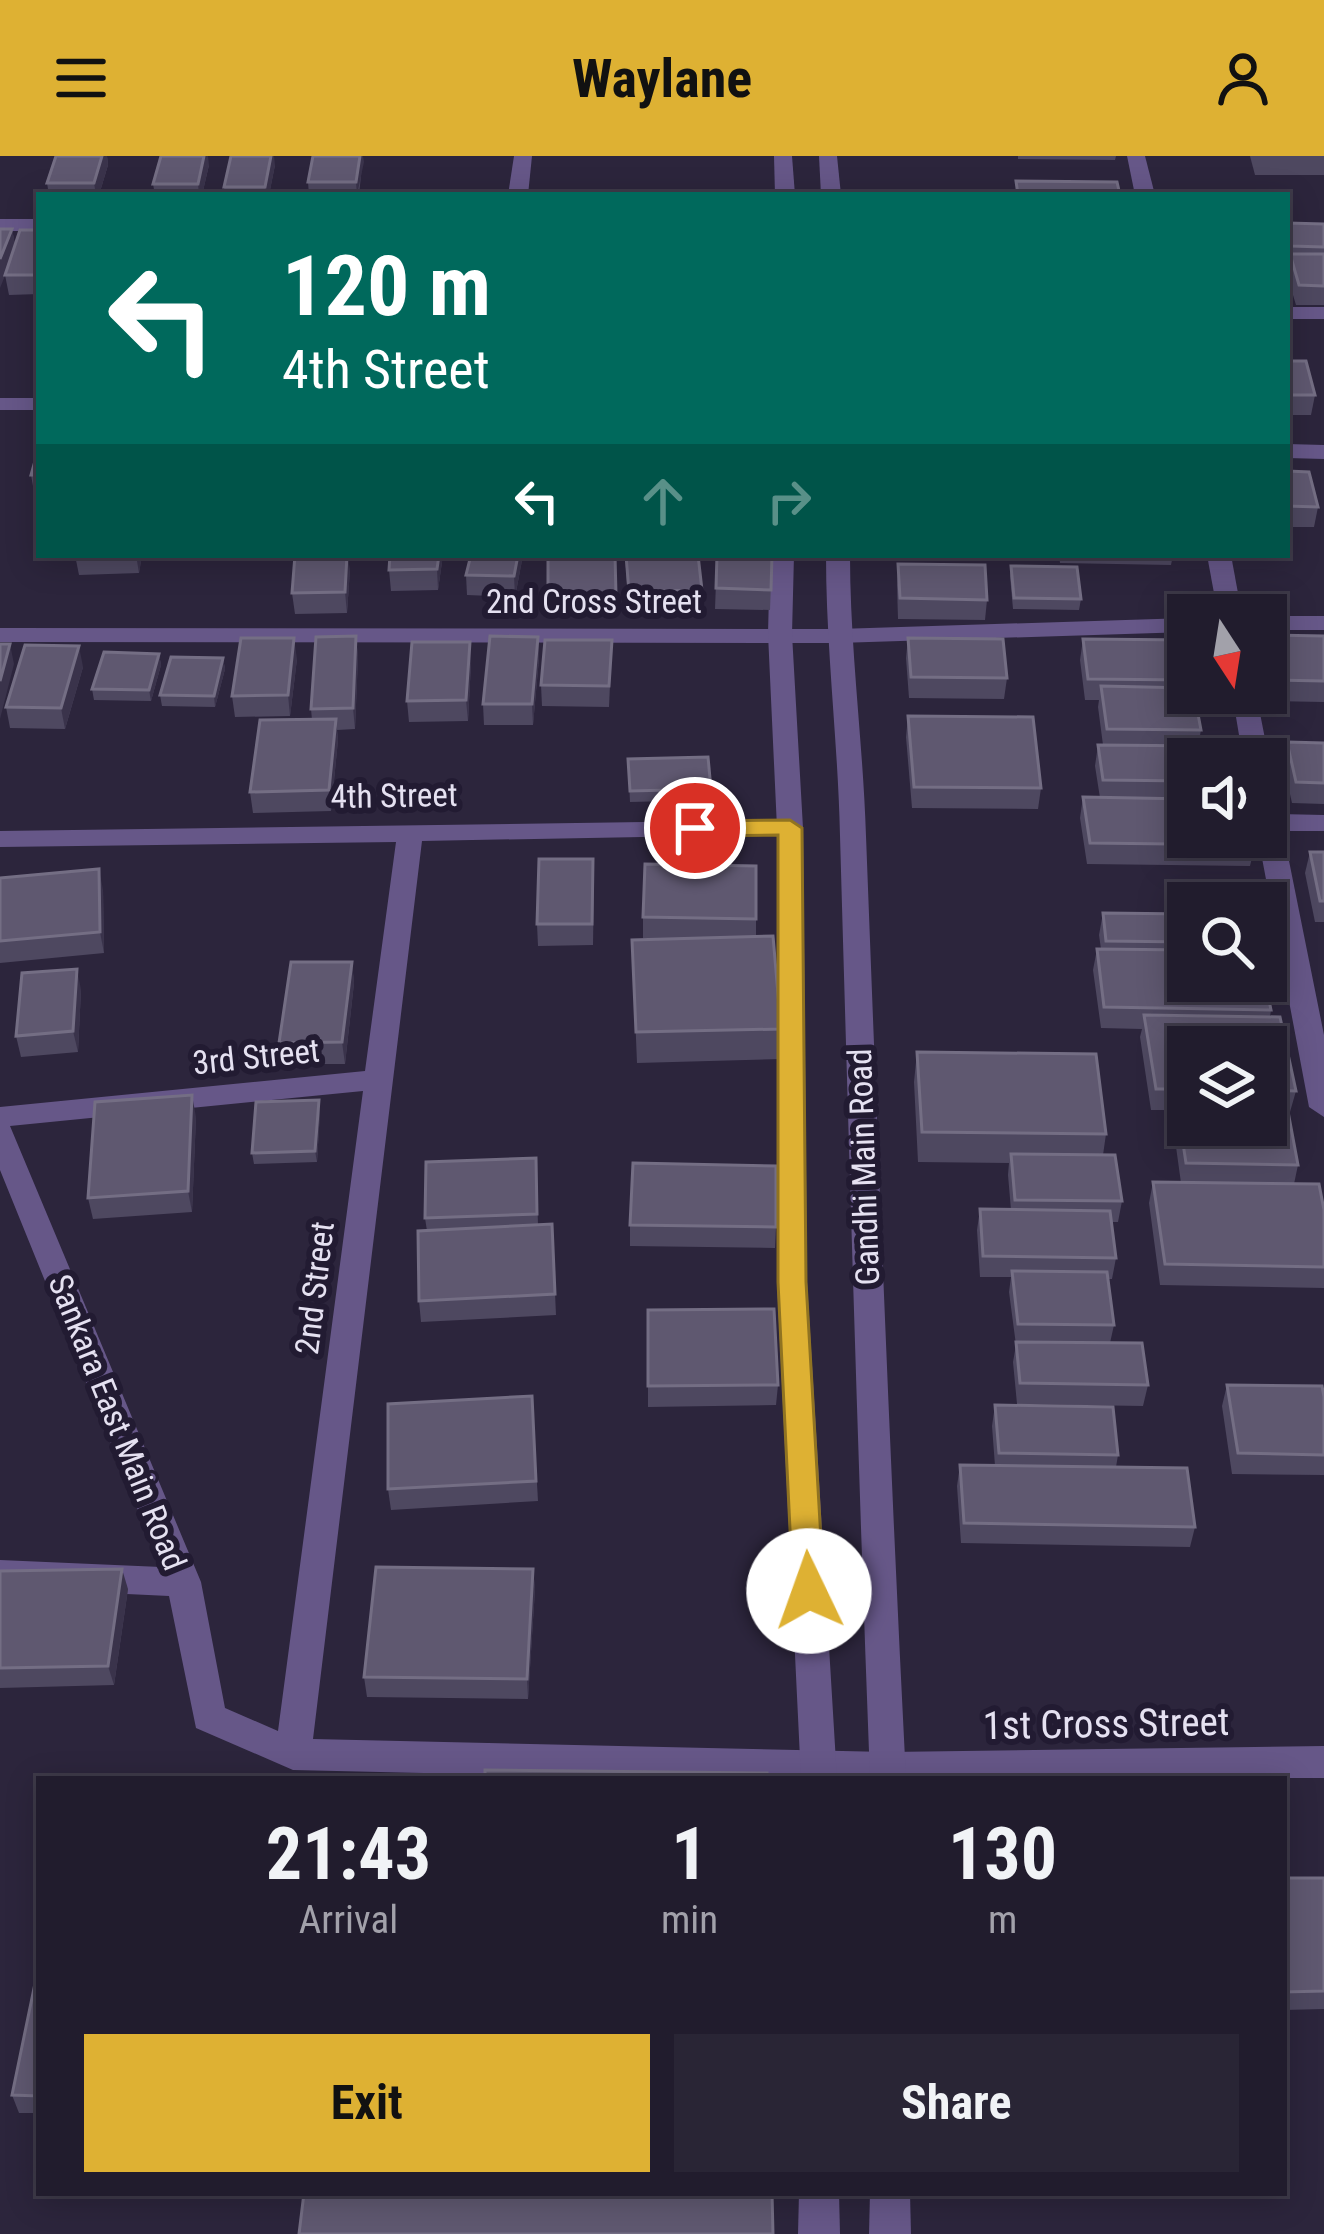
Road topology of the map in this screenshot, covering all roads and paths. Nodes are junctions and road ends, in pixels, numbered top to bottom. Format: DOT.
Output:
graph roads {
  1 [pos="524,156"];
  2 [pos="783,156"];
  3 [pos="828,156"];
  4 [pos="1136,156"];
  5 [pos="518,192"];
  6 [pos="784,192"];
  7 [pos="831,192"];
  8 [pos="1143,192"];
  9 [pos="0,225"];
  10 [pos="36,225"];
  11 [pos="1290,313"];
  12 [pos="1324,313"];
  13 [pos="0,404"];
  14 [pos="36,404"];
  15 [pos="1290,451"];
  16 [pos="1324,452"];
  17 [pos="782,558"];
  18 [pos="838,558"];
  19 [pos="1220,558"];
  20 [pos="1226,594"];
  21 [pos="1287,623"];
  22 [pos="1324,623"];
  23 [pos="1167,626"];
  24 [pos="780,634"];
  25 [pos="0,635"];
  26 [pos="838,636"];
  27 [pos="1287,819"];
  28 [pos="1324,823"];
  29 [pos="790,828"];
  30 [pos="410,831"];
  31 [pos="0,839"];
  32 [pos="1275,858"];
  33 [pos="375,1080"];
  34 [pos="1323,1099"];
  35 [pos="0,1118"];
  36 [pos="0,1135"];
  37 [pos="0,1574"];
  38 [pos="184,1582"];
  39 [pos="293,1754"];
  40 [pos="1324,1762"];
  41 [pos="819,1773"];
  42 [pos="888,1773"];
  43 [pos="819,2196"];
  44 [pos="890,2196"];
  45 [pos="819,2234"];
  46 [pos="890,2234"];
  1 -- 5 [label="street"];
  2 -- 6 [label="street"];
  3 -- 7 [label="street"];
  4 -- 8 [label="street"];
  9 -- 10 [label="street"];
  11 -- 12 [label="street"];
  13 -- 14 [label="street"];
  15 -- 16 [label="street"];
  17 -- 24 [label="street, Gandhi Main Road"];
  18 -- 26 [label="street, Gandhi Main Road"];
  19 -- 20 [label="street"];
  21 -- 22 [label="street"];
  23 -- 26 [label="street, 2nd Cross Street"];
  24 -- 25 [label="street, 2nd Cross Street"];
  24 -- 26 [label="street, 2nd Cross Street"];
  24 -- 29 [label="street, Gandhi Main Road"];
  26 -- 42 [label="street, Gandhi Main Road"];
  27 -- 28 [label="street"];
  29 -- 30 [label="street, 4th Street"];
  29 -- 41 [label="street, Gandhi Main Road"];
  30 -- 31 [label="street, 4th Street"];
  30 -- 33 [label="street, 2nd Street"];
  32 -- 34 [label="street"];
  33 -- 35 [label="street, 3rd Street"];
  33 -- 39 [label="street, 2nd Street"];
  36 -- 38 [label="street, Sankara East Main Road"];
  37 -- 38 [label="street"];
  38 -- 39 [label="street, Sankara East Main Road"];
  39 -- 41 [label="street"];
  40 -- 42 [label="street, 1st Cross Street"];
  41 -- 42 [label="street, 1st Cross Street"];
  43 -- 45 [label="street"];
  44 -- 46 [label="street"];
}
